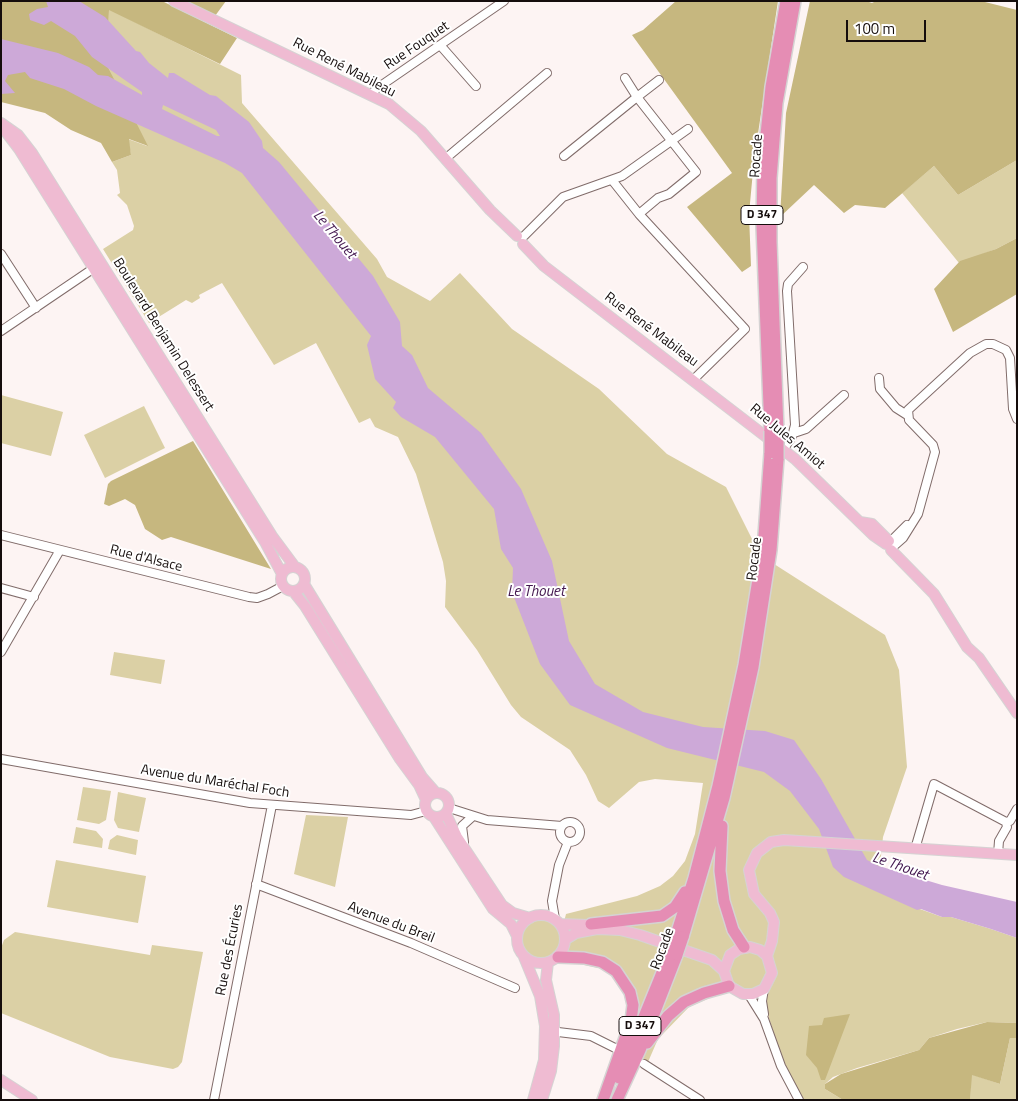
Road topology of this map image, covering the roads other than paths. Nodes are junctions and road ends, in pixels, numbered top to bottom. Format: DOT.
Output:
graph roads {
  1 [pos="174,1"];
  2 [pos="504,1"];
  3 [pos="786,1"];
  4 [pos="795,1"];
  5 [pos="440,45"];
  6 [pos="546,73"];
  7 [pos="626,78"];
  8 [pos="659,80"];
  9 [pos="476,86"];
  10 [pos="371,95"];
  11 [pos="637,97"];
  12 [pos="1,123"];
  13 [pos="1,129"];
  14 [pos="688,129"];
  15 [pos="672,141"];
  16 [pos="564,156"];
  17 [pos="445,159"];
  18 [pos="612,180"];
  19 [pos="639,214"];
  20 [pos="522,239"];
  21 [pos="2,258"];
  22 [pos="98,266"];
  23 [pos="803,267"];
  24 [pos="36,308"];
  25 [pos="1,331"];
  26 [pos="880,378"];
  27 [pos="693,380"];
  28 [pos="844,395"];
  29 [pos="907,415"];
  30 [pos="1017,419"];
  31 [pos="774,431"];
  32 [pos="794,433"];
  33 [pos="777,454"];
  34 [pos="1,536"];
  35 [pos="890,544"];
  36 [pos="60,550"];
  37 [pos="295,567"];
  38 [pos="282,574"];
  39 [pos="304,584"];
  40 [pos="1,588"];
  41 [pos="288,589"];
  42 [pos="34,597"];
  43 [pos="1,652"];
  44 [pos="1017,713"];
  45 [pos="1,759"];
  46 [pos="723,790"];
  47 [pos="436,793"];
  48 [pos="426,800"];
  49 [pos="272,805"];
  50 [pos="1017,809"];
  51 [pos="448,811"];
  52 [pos="430,814"];
  53 [pos="472,817"];
  54 [pos="1006,822"];
  55 [pos="562,826"];
  56 [pos="568,842"];
  57 [pos="915,849"];
  58 [pos="998,854"];
  59 [pos="1017,855"];
  60 [pos="469,857"];
  61 [pos="694,878"];
  62 [pos="256,884"];
  63 [pos="530,918"];
  64 [pos="557,921"];
  65 [pos="591,924"];
  66 [pos="774,932"];
  67 [pos="517,936"];
  68 [pos="680,936"];
  69 [pos="566,939"];
  70 [pos="744,947"];
  71 [pos="756,948"];
  72 [pos="674,954"];
  73 [pos="730,955"];
  74 [pos="524,956"];
  75 [pos="767,956"];
  76 [pos="553,959"];
  77 [pos="724,971"];
  78 [pos="729,986"];
  79 [pos="515,988"];
  80 [pos="764,989"];
  81 [pos="749,995"];
  82 [pos="764,1019"];
  83 [pos="550,1031"];
  84 [pos="617,1049"];
  85 [pos="640,1061"];
  86 [pos="1,1080"];
  87 [pos="32,1100"];
  88 [pos="214,1100"];
  89 [pos="533,1100"];
  90 [pos="542,1100"];
  91 [pos="603,1100"];
  92 [pos="609,1100"];
  93 [pos="617,1100"];
  94 [pos="700,1100"];
  95 [pos="799,1100"];
  1 -- 10 [label="main road, Rue René Mabileau"];
  2 -- 5 [label="street, Rue Fouquet"];
  3 -- 31 [label="highway, D 347"];
  4 -- 31 [label="highway, Rocade / D 347"];
  5 -- 9 [label="street"];
  5 -- 10 [label="street, Rue Fouquet"];
  6 -- 17 [label="street"];
  7 -- 11 [label="street"];
  8 -- 11 [label="street"];
  10 -- 17 [label="main road, Rue René Mabileau"];
  11 -- 15 [label="street"];
  11 -- 16 [label="street"];
  12 -- 22 [label="main road, Boulevard Benjamin Delessert"];
  13 -- 22 [label="main road, Boulevard Benjamin Delessert"];
  14 -- 15 [label="street"];
  15 -- 18 [label="street"];
  15 -- 19 [label="street"];
  17 -- 20 [label="main road, Rue René Mabileau"];
  18 -- 19 [label="street"];
  18 -- 20 [label="street"];
  19 -- 27 [label="street"];
  20 -- 27 [label="main road, Rue René Mabileau"];
  21 -- 24 [label="street"];
  22 -- 24 [label="street"];
  22 -- 37 [label="main road, Boulevard Benjamin Delessert"];
  22 -- 38 [label="main road, Boulevard Benjamin Delessert"];
  23 -- 32 [label="street"];
  24 -- 25 [label="street"];
  26 -- 29 [label="street"];
  27 -- 33 [label="main road, Rue Jules Amiot"];
  28 -- 32 [label="street"];
  29 -- 30 [label="street"];
  29 -- 35 [label="street"];
  31 -- 33 [label="highway, Rocade / D 347, bridge"];
  32 -- 33 [label="street"];
  33 -- 35 [label="main road, Rue Jules Amiot"];
  33 -- 46 [label="highway, Rocade / D 347"];
  34 -- 36 [label="street, Rue d'Alsace"];
  35 -- 44 [label="main road, Rue Jules Amiot"];
  36 -- 41 [label="street, Rue d'Alsace"];
  36 -- 42 [label="street"];
  37 -- 38 [label="main road"];
  37 -- 39 [label="main road"];
  38 -- 41 [label="main road"];
  39 -- 41 [label="main road"];
  39 -- 47 [label="main road"];
  40 -- 42 [label="street"];
  41 -- 48 [label="main road"];
  42 -- 43 [label="street"];
  45 -- 49 [label="street, Avenue du Maréchal Foch"];
  46 -- 61 [label="highway, D 347"];
  46 -- 68 [label="highway, Rocade / D 347"];
  46 -- 70 [label="highway"];
  47 -- 48 [label="main road"];
  47 -- 51 [label="main road"];
  48 -- 52 [label="main road"];
  49 -- 52 [label="street, Avenue du Maréchal Foch"];
  49 -- 62 [label="street, Rue des Écuries"];
  50 -- 54 [label="street"];
  51 -- 52 [label="main road"];
  51 -- 53 [label="street"];
  51 -- 60 [label="main road"];
  52 -- 67 [label="main road"];
  53 -- 55 [label="street"];
  53 -- 60 [label="street"];
  54 -- 57 [label="street"];
  54 -- 58 [label="street"];
  55 -- 56 [label="street"];
  55 -- 56 [label="street"];
  56 -- 64 [label="street"];
  57 -- 58 [label="main road"];
  57 -- 66 [label="main road"];
  58 -- 59 [label="main road"];
  60 -- 63 [label="main road"];
  61 -- 65 [label="highway"];
  61 -- 68 [label="highway, D 347"];
  62 -- 79 [label="street, Avenue du Breil"];
  62 -- 88 [label="street, Rue des Écuries"];
  63 -- 64 [label="main road"];
  63 -- 67 [label="main road"];
  64 -- 65 [label="main road"];
  64 -- 69 [label="main road"];
  65 -- 73 [label="main road"];
  66 -- 71 [label="main road"];
  66 -- 75 [label="main road"];
  67 -- 74 [label="main road"];
  68 -- 72 [label="highway, Rocade / D 347, bridge"];
  69 -- 76 [label="main road"];
  69 -- 77 [label="main road"];
  70 -- 71 [label="main road"];
  70 -- 73 [label="main road"];
  71 -- 75 [label="main road"];
  72 -- 85 [label="highway, Rocade / D 347"];
  72 -- 92 [label="highway, D 347"];
  73 -- 77 [label="main road"];
  74 -- 76 [label="main road"];
  74 -- 83 [label="main road"];
  75 -- 80 [label="main road"];
  76 -- 83 [label="main road"];
  76 -- 91 [label="highway"];
  77 -- 78 [label="main road"];
  78 -- 81 [label="main road"];
  78 -- 85 [label="highway"];
  80 -- 81 [label="main road"];
  80 -- 82 [label="street"];
  81 -- 82 [label="street"];
  82 -- 95 [label="street"];
  83 -- 84 [label="street"];
  83 -- 89 [label="main road"];
  83 -- 90 [label="main road"];
  85 -- 93 [label="highway, Rocade / D 347"];
  85 -- 94 [label="street"];
  86 -- 87 [label="main road"];
}
